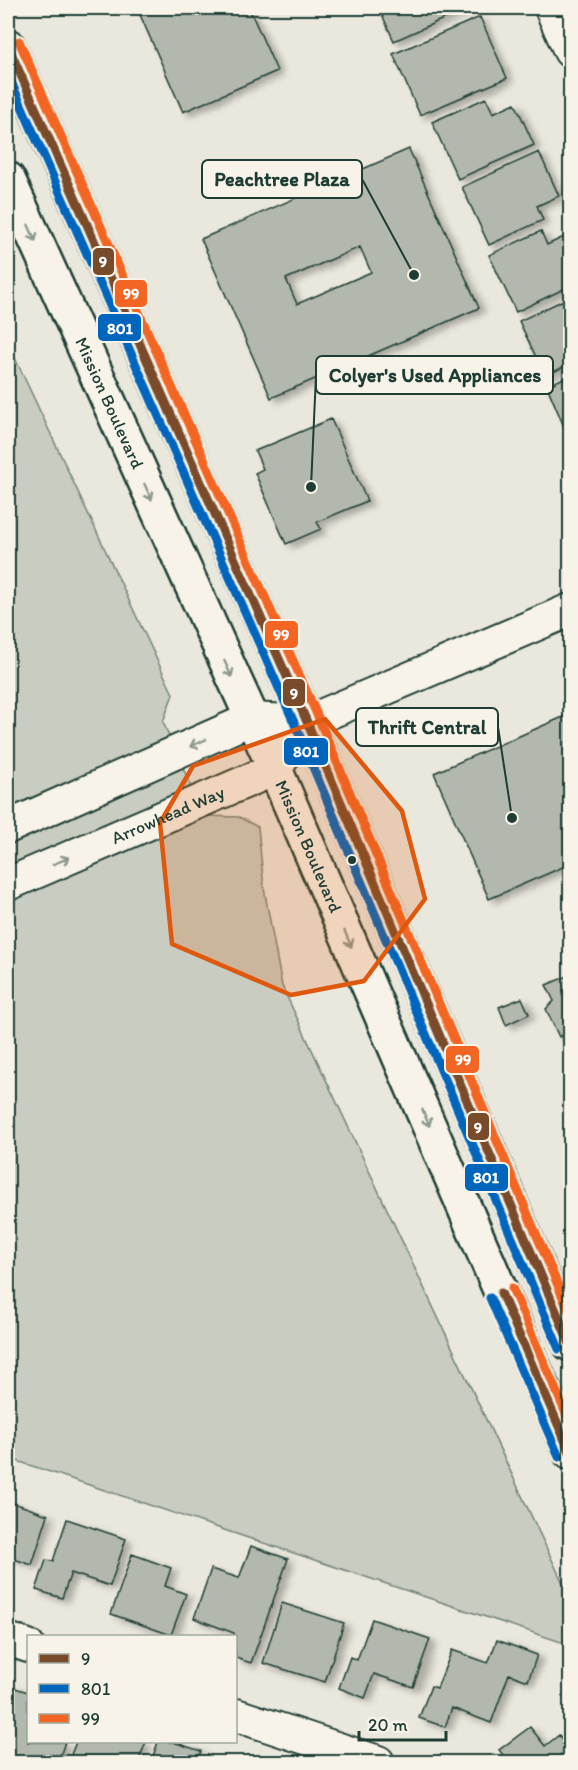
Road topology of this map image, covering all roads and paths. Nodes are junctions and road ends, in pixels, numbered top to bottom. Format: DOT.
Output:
graph roads {
  1 [pos="551,8"];
  2 [pos="8,46"];
  3 [pos="570,51"];
  4 [pos="8,179"];
  5 [pos="570,610"];
  6 [pos="251,720"];
  7 [pos="307,722"];
  8 [pos="275,770"];
  9 [pos="8,827"];
  10 [pos="8,884"];
  11 [pos="570,1344"];
  12 [pos="570,1452"];
  13 [pos="8,1639"];
  14 [pos="27,1646"];
  15 [pos="237,1715"];
  16 [pos="378,1762"];
  1 -- 3 [label="street"];
  2 -- 7 [label="main road"];
  4 -- 6 [label="main road, Mission Boulevard, one-way"];
  5 -- 7 [label="street"];
  6 -- 7 [label="street"];
  6 -- 8 [label="main road, Mission Boulevard"];
  6 -- 9 [label="street, one-way"];
  7 -- 8 [label="street"];
  7 -- 11 [label="main road"];
  10 -- 8 [label="street, Arrowhead Way, one-way"];
  8 -- 12 [label="main road, Mission Boulevard, one-way"];
  13 -- 14 [label="street"];
  15 -- 16 [label="street"];
}
